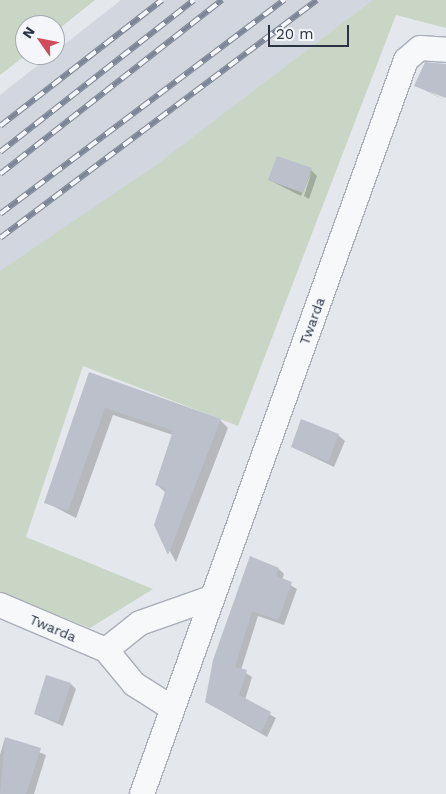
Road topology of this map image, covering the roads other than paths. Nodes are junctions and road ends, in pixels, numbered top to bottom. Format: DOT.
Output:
graph roads {
  1 [pos="446,50"];
  2 [pos="211,598"];
  3 [pos="0,605"];
  4 [pos="106,650"];
  5 [pos="172,708"];
  6 [pos="142,794"];
  1 -- 2 [label="street, Twarda"];
  2 -- 4 [label="street"];
  2 -- 5 [label="street, Twarda"];
  3 -- 4 [label="street, Twarda"];
  4 -- 5 [label="street, Twarda"];
  5 -- 6 [label="street, Twarda"];
}
